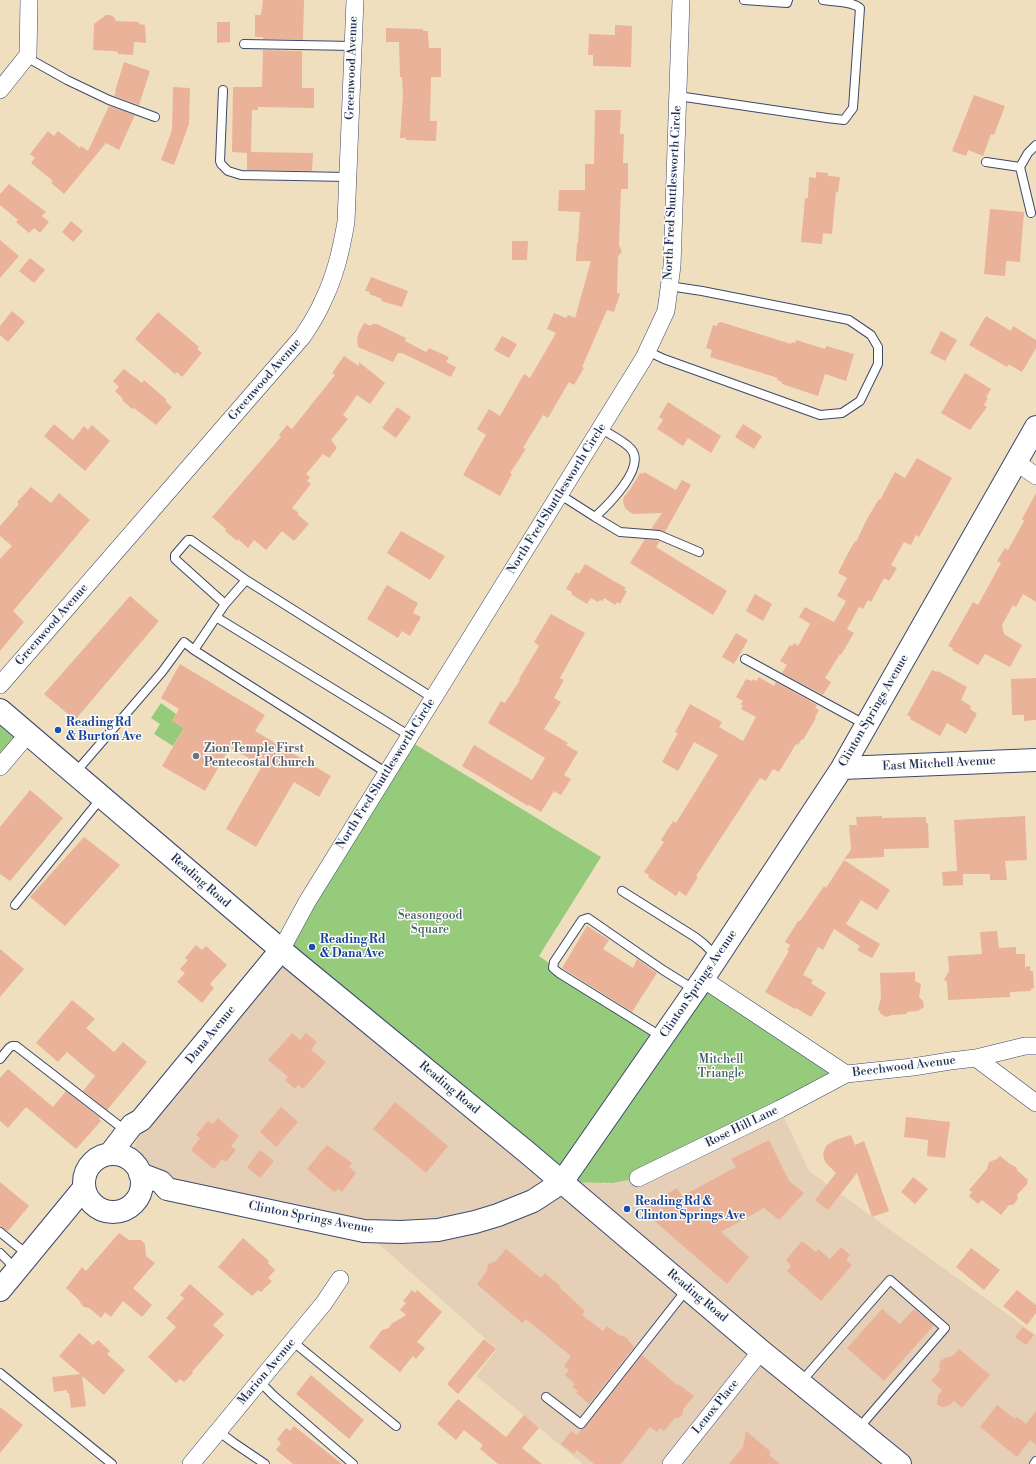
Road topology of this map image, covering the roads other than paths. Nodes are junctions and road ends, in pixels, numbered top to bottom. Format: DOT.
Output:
graph roads {
  1 [pos="29,0"];
  2 [pos="354,0"];
  3 [pos="681,0"];
  4 [pos="744,0"];
  5 [pos="788,0"];
  6 [pos="823,0"];
  7 [pos="244,44"];
  8 [pos="353,46"];
  9 [pos="26,57"];
  10 [pos="0,90"];
  11 [pos="223,90"];
  12 [pos="678,96"];
  13 [pos="155,117"];
  14 [pos="1036,145"];
  15 [pos="986,162"];
  16 [pos="1020,167"];
  17 [pos="348,177"];
  18 [pos="1031,213"];
  19 [pos="669,286"];
  20 [pos="647,351"];
  21 [pos="1036,427"];
  22 [pos="600,428"];
  23 [pos="1016,462"];
  24 [pos="1036,476"];
  25 [pos="559,494"];
  26 [pos="595,517"];
  27 [pos="699,552"];
  28 [pos="246,580"];
  29 [pos="225,604"];
  30 [pos="216,617"];
  31 [pos="194,650"];
  32 [pos="745,659"];
  33 [pos="0,685"];
  34 [pos="433,698"];
  35 [pos="0,710"];
  36 [pos="866,725"];
  37 [pos="28,734"];
  38 [pos="410,736"];
  39 [pos="1036,760"];
  40 [pos="0,767"];
  41 [pos="842,768"];
  42 [pos="75,773"];
  43 [pos="387,773"];
  44 [pos="102,797"];
  45 [pos="622,891"];
  46 [pos="15,905"];
  47 [pos="281,950"];
  48 [pos="717,958"];
  49 [pos="699,984"];
  50 [pos="662,1038"];
  51 [pos="1036,1046"];
  52 [pos="976,1058"];
  53 [pos="0,1059"];
  54 [pos="846,1074"];
  55 [pos="1036,1103"];
  56 [pos="134,1126"];
  57 [pos="110,1154"];
  58 [pos="137,1168"];
  59 [pos="638,1178"];
  60 [pos="562,1182"];
  61 [pos="84,1188"];
  62 [pos="167,1189"];
  63 [pos="138,1197"];
  64 [pos="99,1208"];
  65 [pos="61,1216"];
  66 [pos="0,1232"];
  67 [pos="0,1253"];
  68 [pos="23,1262"];
  69 [pos="340,1279"];
  70 [pos="688,1288"];
  71 [pos="0,1290"];
  72 [pos="292,1341"];
  73 [pos="761,1351"];
  74 [pos="0,1372"];
  75 [pos="259,1381"];
  76 [pos="801,1383"];
  77 [pos="546,1397"];
  78 [pos="396,1426"];
  79 [pos="858,1429"];
  80 [pos="218,1431"];
  81 [pos="1036,1461"];
  82 [pos="896,1463"];
  83 [pos="112,1464"];
  84 [pos="191,1464"];
  85 [pos="265,1464"];
  86 [pos="353,1464"];
  87 [pos="671,1464"];
  88 [pos="1034,1464"];
  1 -- 9 [label="street"];
  2 -- 8 [label="street, Greenwood Avenue"];
  3 -- 12 [label="street, North Fred Shuttlesworth Circle"];
  4 -- 5 [label="lane"];
  6 -- 12 [label="lane"];
  7 -- 8 [label="lane"];
  8 -- 17 [label="street, Greenwood Avenue"];
  9 -- 10 [label="street"];
  9 -- 13 [label="lane"];
  11 -- 17 [label="lane"];
  12 -- 19 [label="street, North Fred Shuttlesworth Circle"];
  14 -- 16 [label="lane"];
  15 -- 16 [label="lane"];
  16 -- 18 [label="lane"];
  17 -- 33 [label="street, Greenwood Avenue"];
  19 -- 20 [label="street, North Fred Shuttlesworth Circle"];
  19 -- 20 [label="lane"];
  20 -- 22 [label="street, North Fred Shuttlesworth Circle"];
  21 -- 23 [label="street, Clinton Springs Avenue"];
  22 -- 25 [label="street, North Fred Shuttlesworth Circle"];
  22 -- 26 [label="lane"];
  23 -- 24 [label="street"];
  23 -- 36 [label="street, Clinton Springs Avenue"];
  25 -- 26 [label="lane"];
  25 -- 34 [label="street, North Fred Shuttlesworth Circle"];
  26 -- 27 [label="lane"];
  28 -- 29 [label="lane"];
  28 -- 29 [label="lane"];
  28 -- 34 [label="lane"];
  29 -- 30 [label="lane"];
  30 -- 31 [label="lane"];
  30 -- 38 [label="lane"];
  31 -- 42 [label="lane"];
  31 -- 43 [label="lane"];
  32 -- 36 [label="lane"];
  34 -- 38 [label="street, North Fred Shuttlesworth Circle"];
  35 -- 37 [label="street, Reading Road"];
  36 -- 41 [label="street, Clinton Springs Avenue"];
  37 -- 40 [label="street"];
  37 -- 42 [label="street, Reading Road"];
  38 -- 43 [label="street, North Fred Shuttlesworth Circle"];
  39 -- 41 [label="street, East Mitchell Avenue"];
  41 -- 48 [label="street, Clinton Springs Avenue"];
  42 -- 44 [label="street, Reading Road"];
  43 -- 47 [label="street, North Fred Shuttlesworth Circle"];
  44 -- 46 [label="lane"];
  44 -- 47 [label="street, Reading Road"];
  45 -- 48 [label="lane"];
  47 -- 56 [label="street, Dana Avenue"];
  47 -- 60 [label="street, Reading Road"];
  48 -- 49 [label="street, Clinton Springs Avenue"];
  49 -- 50 [label="street, Clinton Springs Avenue"];
  49 -- 50 [label="lane"];
  49 -- 54 [label="street, Beechwood Avenue"];
  50 -- 60 [label="street, Clinton Springs Avenue"];
  51 -- 52 [label="street, Beechwood Avenue"];
  52 -- 54 [label="street, Beechwood Avenue"];
  52 -- 55 [label="street"];
  53 -- 56 [label="lane"];
  54 -- 59 [label="street, Rose Hill Lane"];
  56 -- 57 [label="street, Dana Avenue"];
  56 -- 58 [label="street, Dana Avenue"];
  57 -- 58 [label="street"];
  57 -- 61 [label="street"];
  58 -- 62 [label="street, Clinton Springs Avenue"];
  58 -- 63 [label="street"];
  60 -- 62 [label="street, Clinton Springs Avenue"];
  60 -- 70 [label="street, Reading Road"];
  61 -- 64 [label="street"];
  61 -- 65 [label="street"];
  62 -- 63 [label="street"];
  63 -- 64 [label="street"];
  64 -- 65 [label="street"];
  65 -- 68 [label="street"];
  66 -- 68 [label="lane"];
  67 -- 68 [label="lane"];
  68 -- 71 [label="street"];
  69 -- 72 [label="street, Marion Avenue"];
  70 -- 73 [label="street, Reading Road"];
  70 -- 77 [label="lane"];
  72 -- 75 [label="street, Marion Avenue"];
  72 -- 78 [label="lane"];
  73 -- 76 [label="street, Reading Road"];
  73 -- 87 [label="street, Lenox Place"];
  74 -- 83 [label="lane"];
  75 -- 80 [label="street, Marion Avenue"];
  75 -- 86 [label="lane"];
  76 -- 79 [label="street, Reading Road"];
  76 -- 79 [label="lane"];
  79 -- 82 [label="street, Reading Road"];
  80 -- 84 [label="street, Marion Avenue"];
  80 -- 85 [label="lane"];
  81 -- 88 [label="lane"];
}
